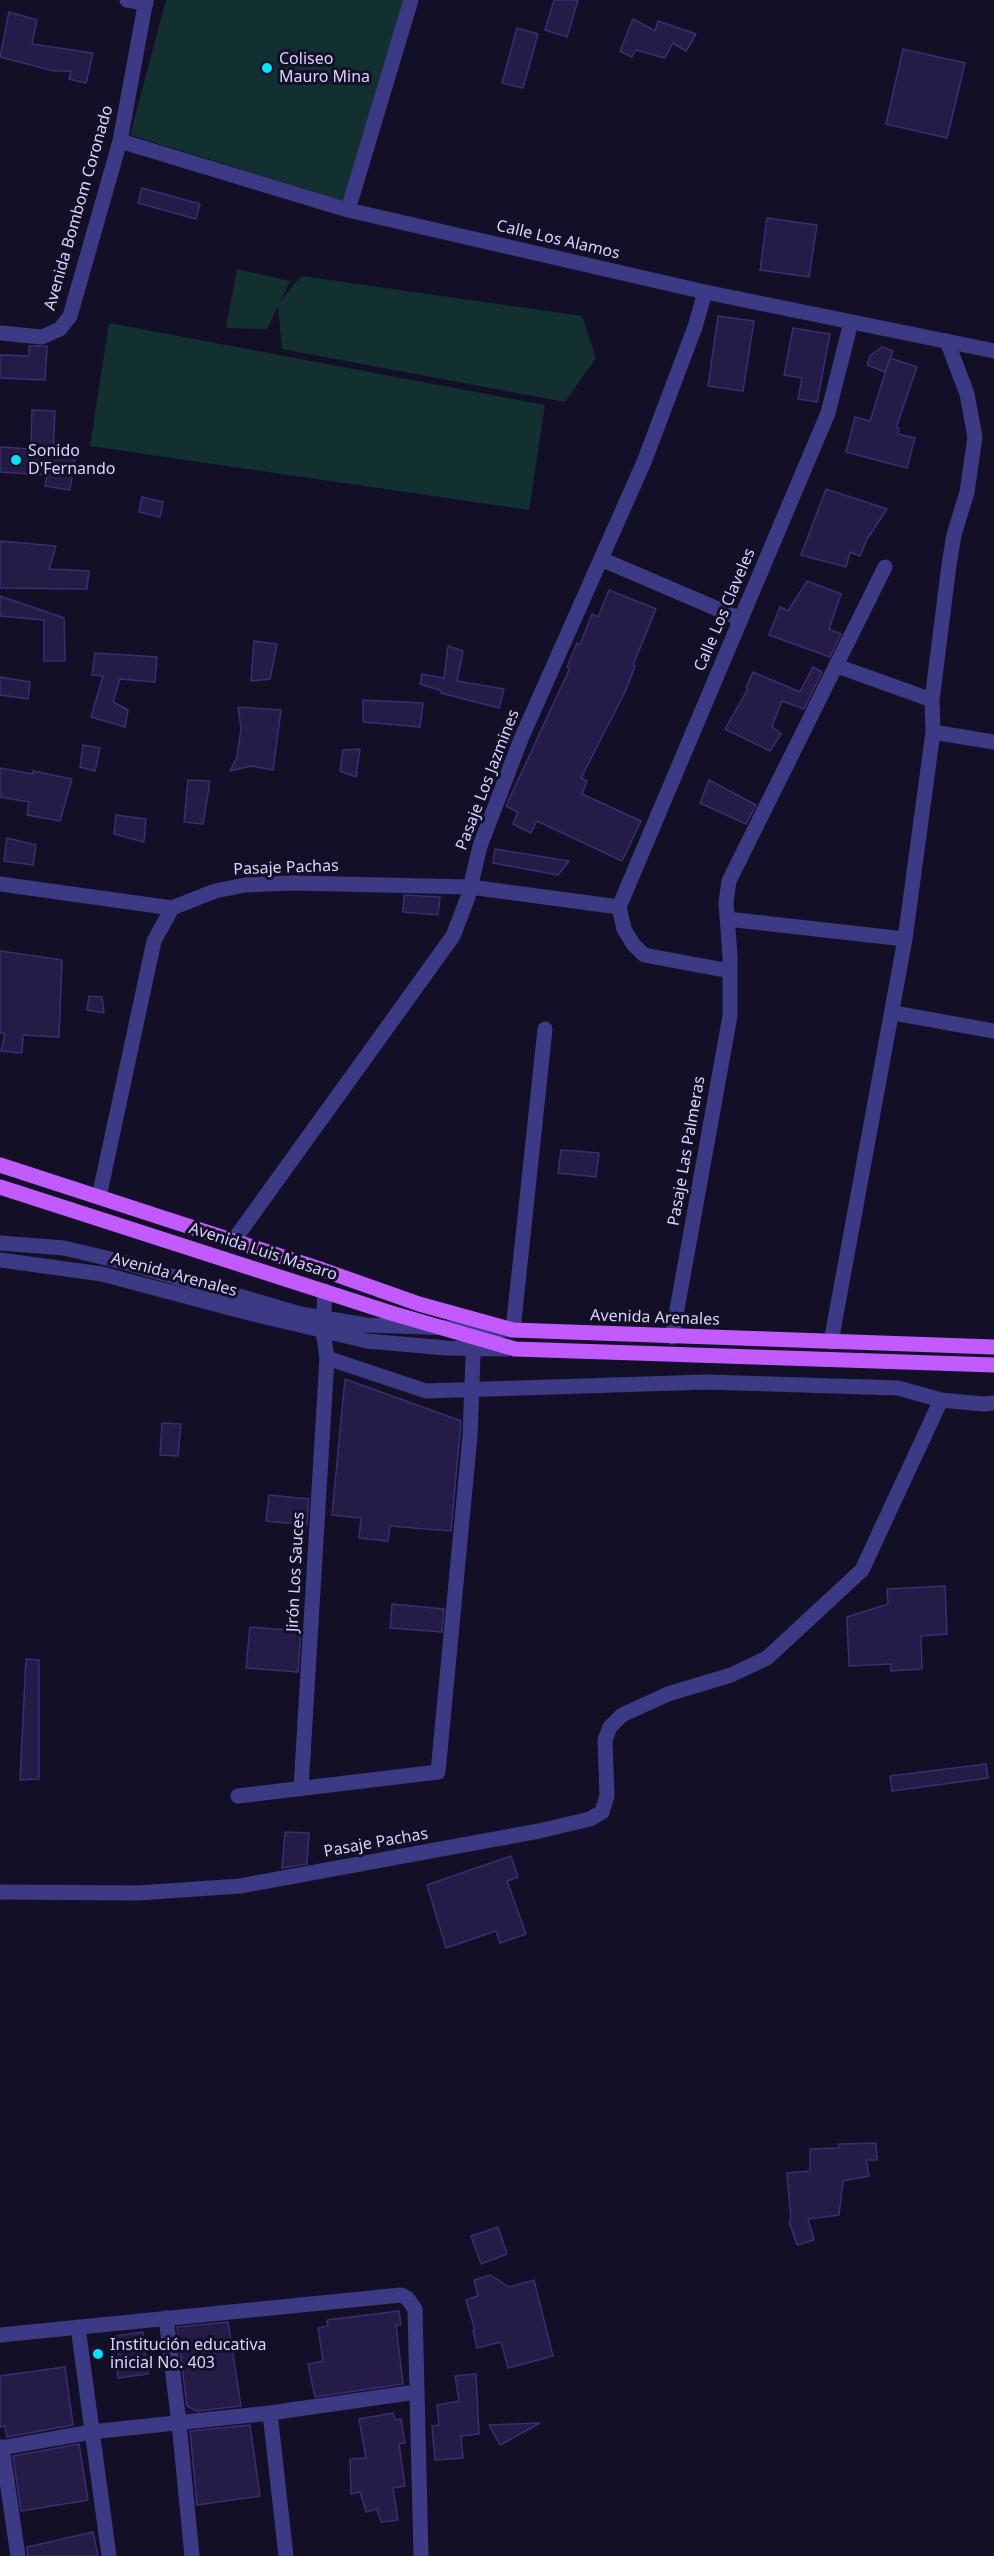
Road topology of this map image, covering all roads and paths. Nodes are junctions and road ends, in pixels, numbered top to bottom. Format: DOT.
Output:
graph roads {
  1 [pos="127,0"];
  2 [pos="411,0"];
  3 [pos="146,2"];
  4 [pos="120,141"];
  5 [pos="348,210"];
  6 [pos="705,292"];
  7 [pos="851,322"];
  8 [pos="0,333"];
  9 [pos="948,341"];
  10 [pos="994,351"];
  11 [pos="601,559"];
  12 [pos="885,567"];
  13 [pos="741,619"];
  14 [pos="837,666"];
  15 [pos="932,700"];
  16 [pos="933,732"];
  17 [pos="994,742"];
  18 [pos="0,884"];
  19 [pos="470,887"];
  20 [pos="619,907"];
  21 [pos="172,908"];
  22 [pos="727,919"];
  23 [pos="906,939"];
  24 [pos="730,971"];
  25 [pos="894,1013"];
  26 [pos="545,1029"];
  27 [pos="994,1030"];
  28 [pos="0,1165"];
  29 [pos="0,1188"];
  30 [pos="99,1197"];
  31 [pos="234,1240"];
  32 [pos="0,1243"];
  33 [pos="0,1260"];
  34 [pos="323,1270"];
  35 [pos="325,1291"];
  36 [pos="324,1325"];
  37 [pos="446,1329"];
  38 [pos="513,1330"];
  39 [pos="672,1337"];
  40 [pos="473,1338"];
  41 [pos="831,1342"];
  42 [pos="994,1347"];
  43 [pos="327,1358"];
  44 [pos="994,1365"];
  45 [pos="472,1391"];
  46 [pos="941,1400"];
  47 [pos="994,1403"];
  48 [pos="301,1788"];
  49 [pos="238,1796"];
  50 [pos="0,1892"];
  51 [pos="166,2318"];
  52 [pos="78,2327"];
  53 [pos="0,2335"];
  54 [pos="416,2392"];
  55 [pos="270,2413"];
  56 [pos="179,2423"];
  57 [pos="91,2432"];
  58 [pos="1,2448"];
  59 [pos="18,2556"];
  60 [pos="110,2556"];
  61 [pos="192,2556"];
  62 [pos="286,2556"];
  63 [pos="421,2556"];
  1 -- 3 [label="street"];
  2 -- 5 [label="street"];
  3 -- 4 [label="street, Avenida Bombom Coronado"];
  4 -- 5 [label="street, Calle Los Alamos"];
  4 -- 8 [label="street, Avenida Bombom Coronado"];
  5 -- 6 [label="street, Calle Los Alamos"];
  6 -- 7 [label="street, Calle Los Alamos"];
  6 -- 11 [label="street, Pasaje Los Jazmines"];
  7 -- 9 [label="street, Calle Los Alamos"];
  7 -- 13 [label="street, Calle Los Claveles"];
  9 -- 10 [label="street, Calle Los Alamos"];
  9 -- 15 [label="street"];
  11 -- 13 [label="street"];
  11 -- 19 [label="street, Pasaje Los Jazmines"];
  12 -- 14 [label="street, Pasaje Las Palmeras"];
  13 -- 20 [label="street, Calle Los Claveles"];
  14 -- 15 [label="street"];
  14 -- 22 [label="street, Pasaje Las Palmeras"];
  15 -- 16 [label="street"];
  16 -- 17 [label="street"];
  16 -- 23 [label="street"];
  18 -- 21 [label="street, Pasaje Pachas"];
  19 -- 20 [label="street, Pasaje Pachas"];
  19 -- 21 [label="street, Pasaje Pachas"];
  19 -- 31 [label="street, Pasaje Los Jazmines"];
  20 -- 24 [label="street"];
  21 -- 30 [label="street"];
  22 -- 23 [label="street"];
  22 -- 24 [label="street, Pasaje Las Palmeras"];
  23 -- 25 [label="street"];
  24 -- 39 [label="street, Pasaje Las Palmeras"];
  25 -- 27 [label="street"];
  25 -- 41 [label="street"];
  26 -- 38 [label="street"];
  28 -- 30 [label="main road, Avenida Luis Masaro"];
  29 -- 35 [label="main road, Avenida Luis Masaro"];
  30 -- 31 [label="main road, Avenida Luis Masaro"];
  31 -- 34 [label="main road, Avenida Luis Masaro"];
  32 -- 36 [label="street"];
  33 -- 36 [label="street, Avenida Arenales"];
  34 -- 38 [label="main road, Avenida Arenales"];
  35 -- 36 [label="street"];
  35 -- 37 [label="main road, Avenida Luis Masaro"];
  36 -- 37 [label="street"];
  36 -- 40 [label="street, Avenida Arenales"];
  36 -- 43 [label="street, Jirón Los Sauces"];
  37 -- 40 [label="main road, Avenida Luis Masaro"];
  38 -- 39 [label="main road, Avenida Arenales"];
  38 -- 40 [label="street, Avenida Arenales"];
  39 -- 41 [label="main road, Avenida Arenales"];
  40 -- 44 [label="main road, Avenida Luis Masaro"];
  40 -- 45 [label="street"];
  41 -- 42 [label="main road, Avenida Arenales"];
  43 -- 45 [label="street"];
  43 -- 48 [label="street, Jirón Los Sauces"];
  45 -- 46 [label="street"];
  45 -- 48 [label="street"];
  46 -- 47 [label="street"];
  46 -- 50 [label="street, Pasaje Pachas"];
  48 -- 49 [label="street"];
  51 -- 52 [label="street"];
  51 -- 54 [label="street"];
  51 -- 56 [label="street"];
  52 -- 53 [label="street"];
  52 -- 57 [label="street"];
  54 -- 55 [label="street"];
  54 -- 63 [label="street"];
  55 -- 56 [label="street"];
  55 -- 62 [label="street"];
  56 -- 57 [label="street"];
  56 -- 61 [label="street"];
  57 -- 58 [label="street"];
  57 -- 60 [label="street"];
  58 -- 59 [label="street"];
}
